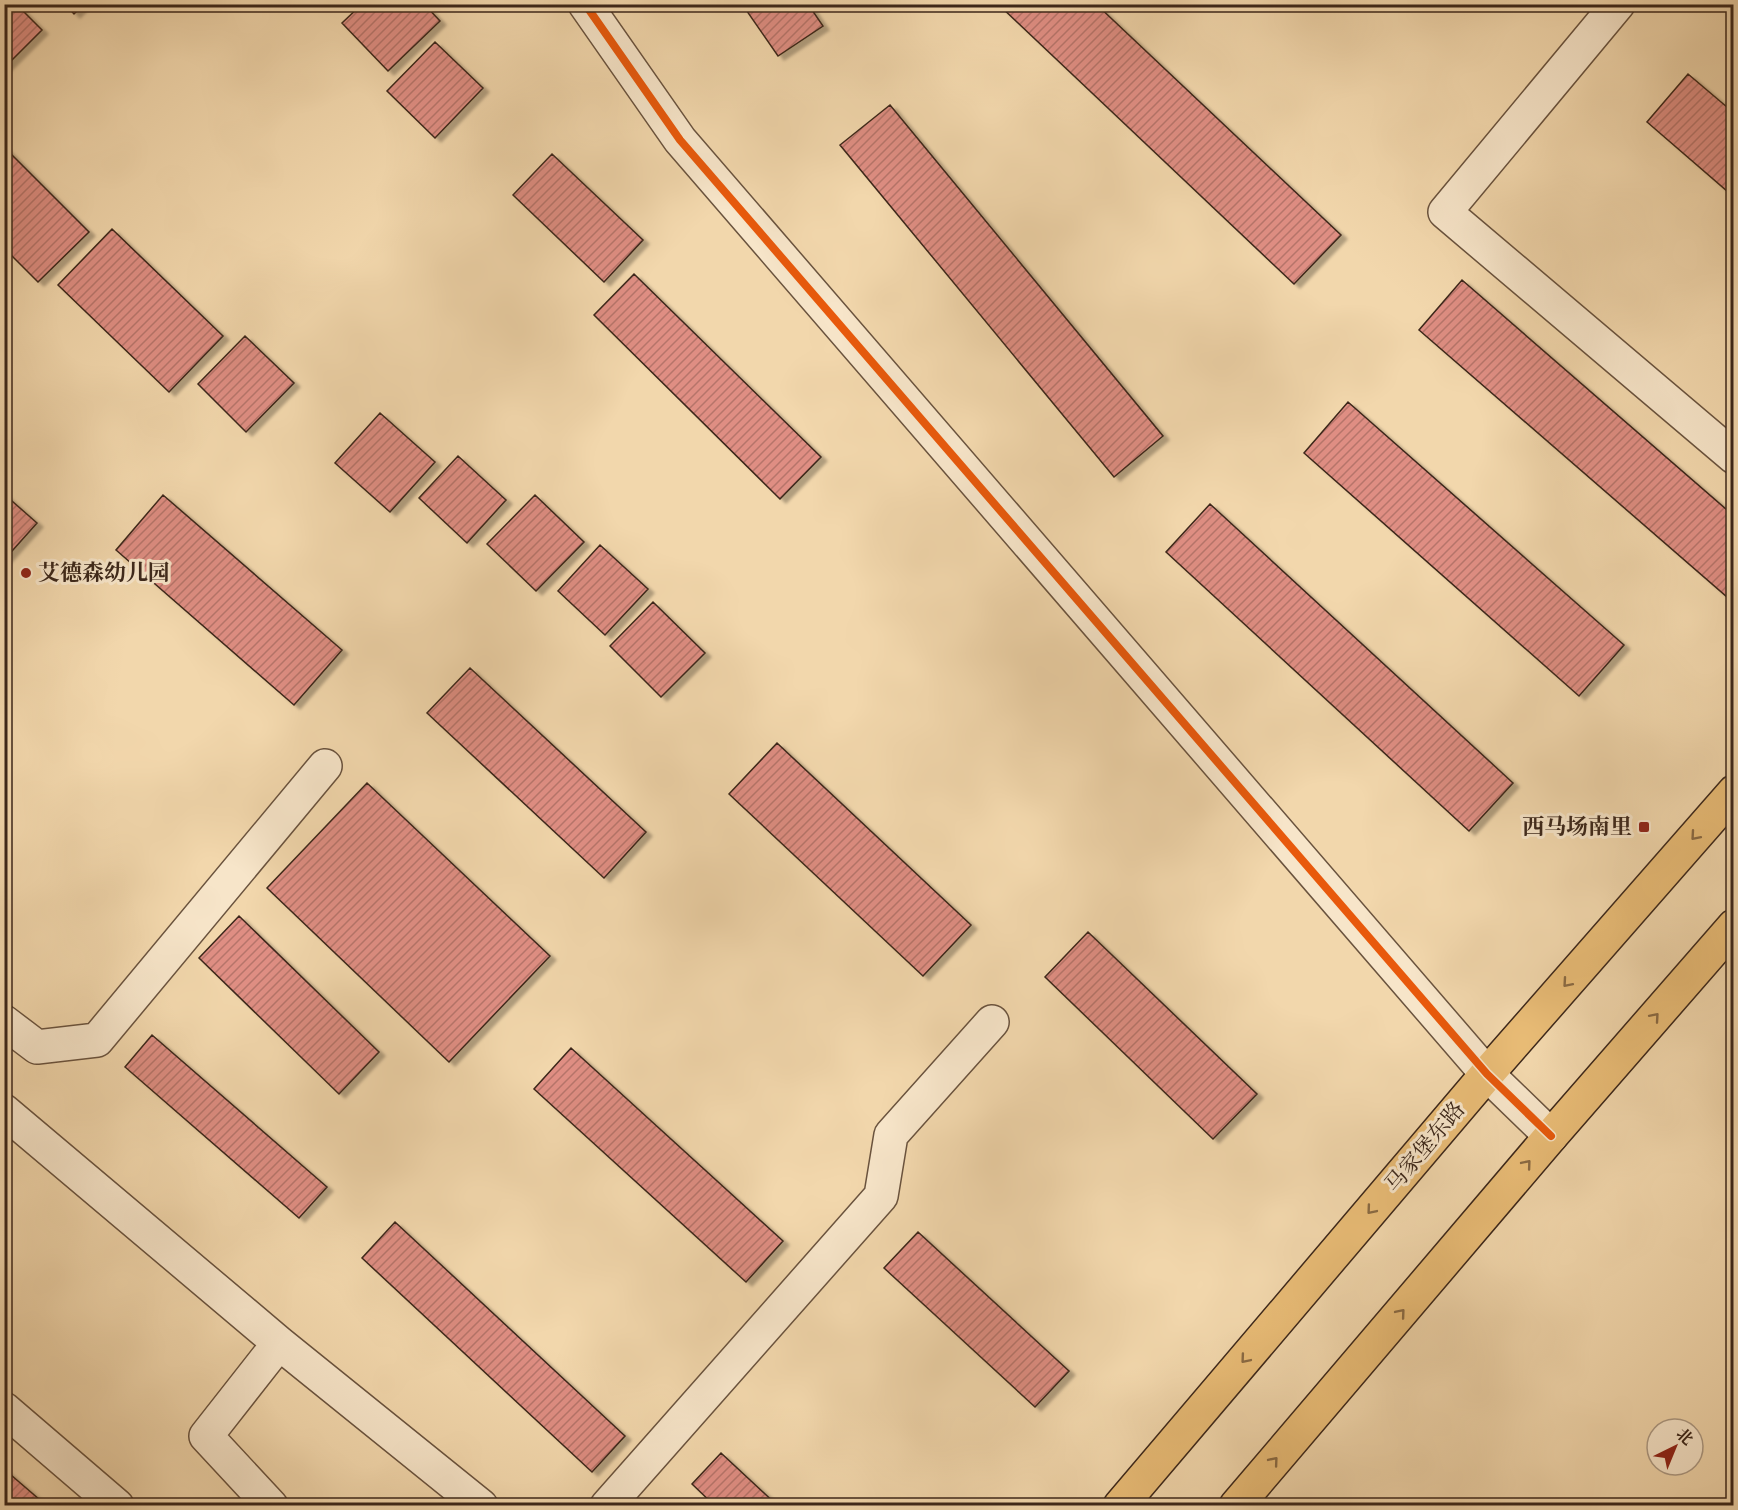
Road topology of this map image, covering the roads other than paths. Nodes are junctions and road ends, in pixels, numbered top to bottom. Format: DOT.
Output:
graph roads {
  1 [pos="585,4"];
  2 [pos="1618,4"];
  3 [pos="1734,457"];
  4 [pos="325,766"];
  5 [pos="1734,792"];
  6 [pos="1734,926"];
  7 [pos="4,1022"];
  8 [pos="992,1023"];
  9 [pos="1487,1074"];
  10 [pos="4,1111"];
  11 [pos="1551,1136"];
  12 [pos="279,1343"];
  13 [pos="4,1408"];
  14 [pos="117,1506"];
  15 [pos="271,1506"];
  16 [pos="481,1506"];
  17 [pos="607,1506"];
  18 [pos="1120,1506"];
  19 [pos="1236,1506"];
  1 -- 9 [label="street"];
  2 -- 3 [label="street"];
  4 -- 7 [label="street"];
  5 -- 9 [label="main road, 马家堡东路, one-way"];
  11 -- 6 [label="main road, one-way"];
  8 -- 17 [label="street"];
  9 -- 11 [label="street"];
  9 -- 18 [label="main road, 马家堡东路, one-way"];
  10 -- 12 [label="street"];
  19 -- 11 [label="main road, one-way"];
  12 -- 15 [label="street"];
  12 -- 16 [label="street"];
  13 -- 14 [label="street"];
}
